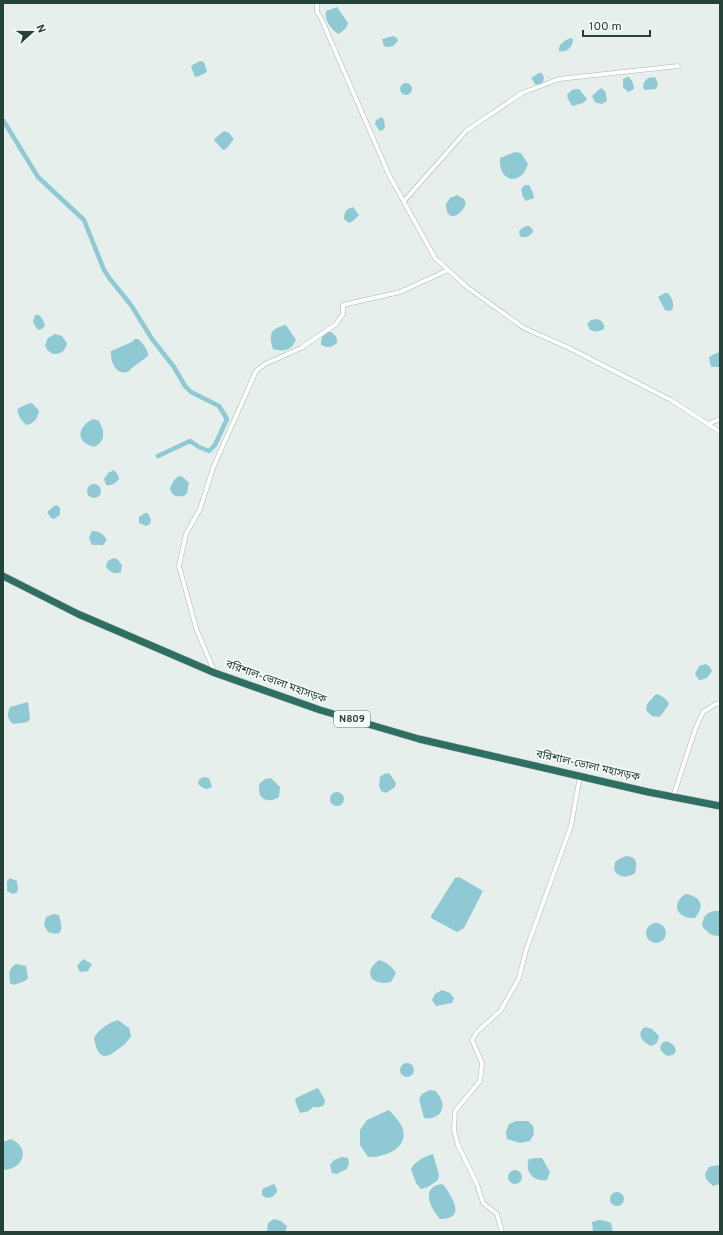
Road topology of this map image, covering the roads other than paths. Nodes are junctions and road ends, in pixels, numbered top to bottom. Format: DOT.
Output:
graph roads {
  1 [pos="317,3"];
  2 [pos="678,66"];
  3 [pos="404,201"];
  4 [pos="448,270"];
  5 [pos="720,419"];
  6 [pos="708,424"];
  7 [pos="720,432"];
  8 [pos="3,576"];
  9 [pos="215,673"];
  10 [pos="720,704"];
  11 [pos="580,776"];
  12 [pos="673,797"];
  13 [pos="720,806"];
  14 [pos="502,1232"];
  1 -- 3 [label="street"];
  2 -- 3 [label="street"];
  3 -- 4 [label="street"];
  4 -- 6 [label="street"];
  4 -- 9 [label="street"];
  5 -- 6 [label="street"];
  6 -- 7 [label="street"];
  8 -- 9 [label="highway, বরিশাল-ভোলা মহাসড়ক / N809"];
  9 -- 11 [label="highway, বরিশাল-ভোলা মহাসড়ক / N809"];
  10 -- 12 [label="street"];
  11 -- 12 [label="highway, বরিশাল-ভোলা মহাসড়ক / N809"];
  11 -- 14 [label="street"];
  12 -- 13 [label="highway, বরিশাল-ভোলা মহাসড়ক / N809"];
}
